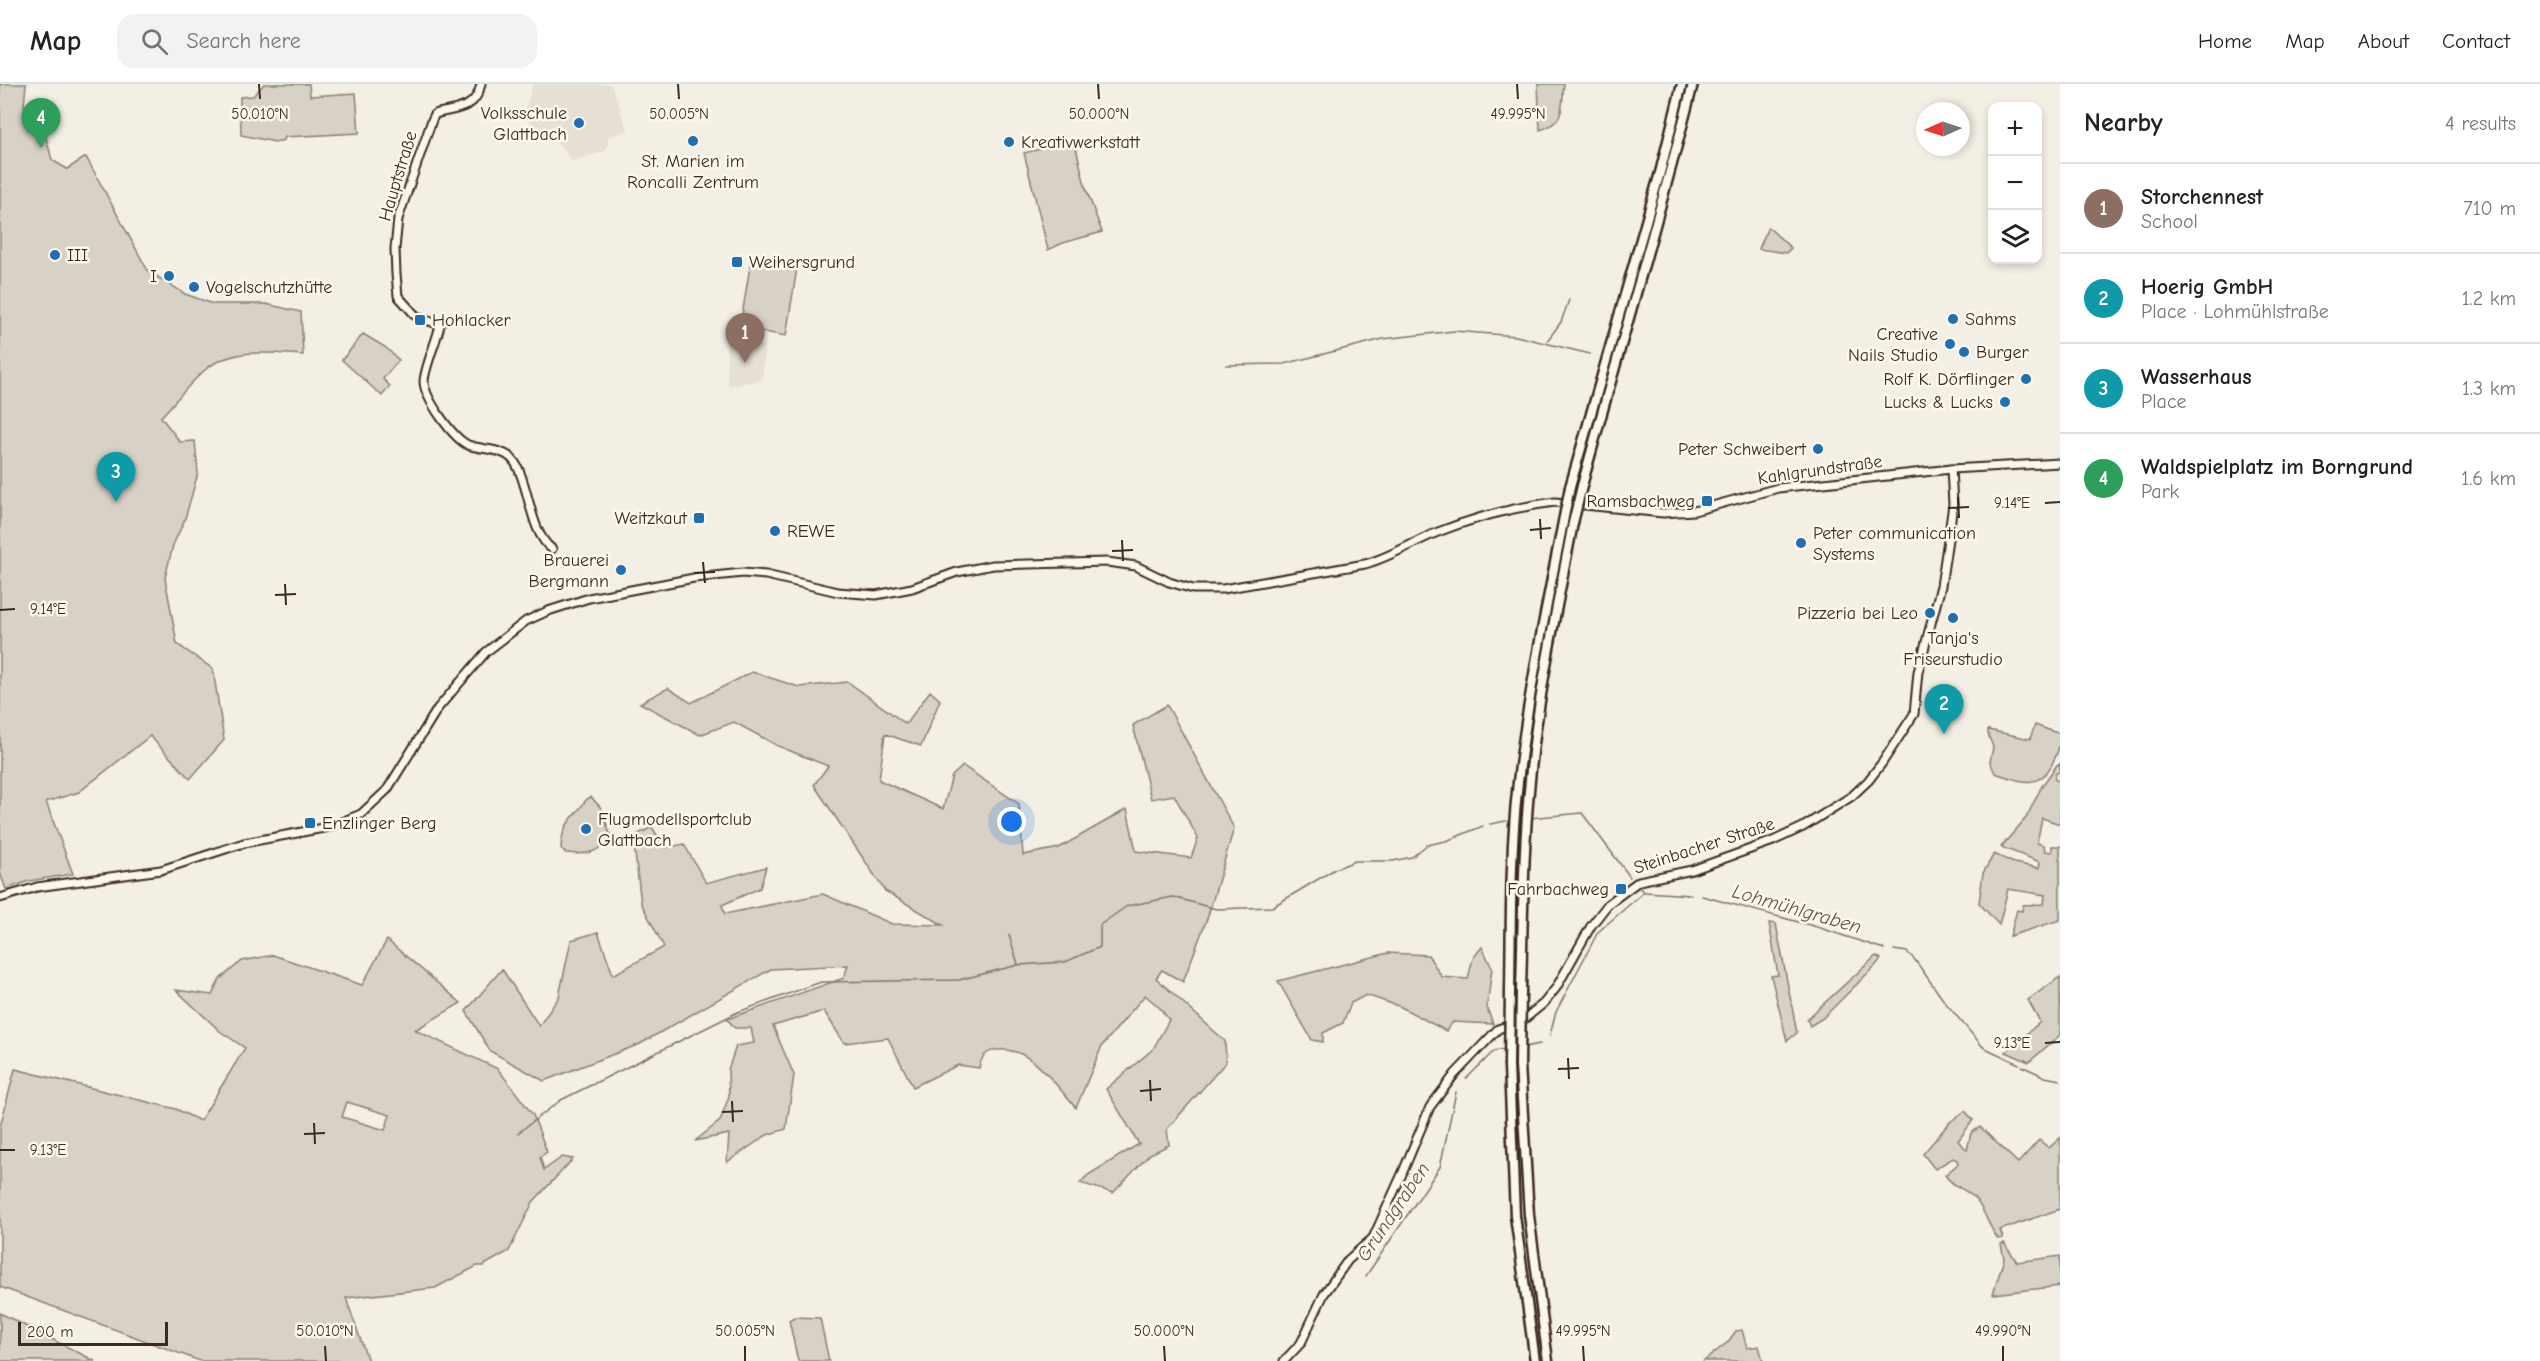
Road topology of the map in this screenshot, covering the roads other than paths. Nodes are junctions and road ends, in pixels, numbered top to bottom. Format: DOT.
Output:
graph roads {
  1 [pos="481,84"];
  2 [pos="1682,84"];
  3 [pos="1693,84"];
  4 [pos="2060,463"];
  5 [pos="1951,469"];
  6 [pos="552,549"];
  7 [pos="0,898"];
  8 [pos="1284,1361"];
  9 [pos="1535,1361"];
  10 [pos="1548,1361"];
  1 -- 6 [label="main road, Hauptstraße"];
  2 -- 9 [label="highway, bridge"];
  3 -- 10 [label="highway, bridge"];
  4 -- 5 [label="main road, Kahlgrundstraße"];
  5 -- 7 [label="main road, Kahlgrundstraße"];
  5 -- 8 [label="main road, Steinbacher Straße"];
}
